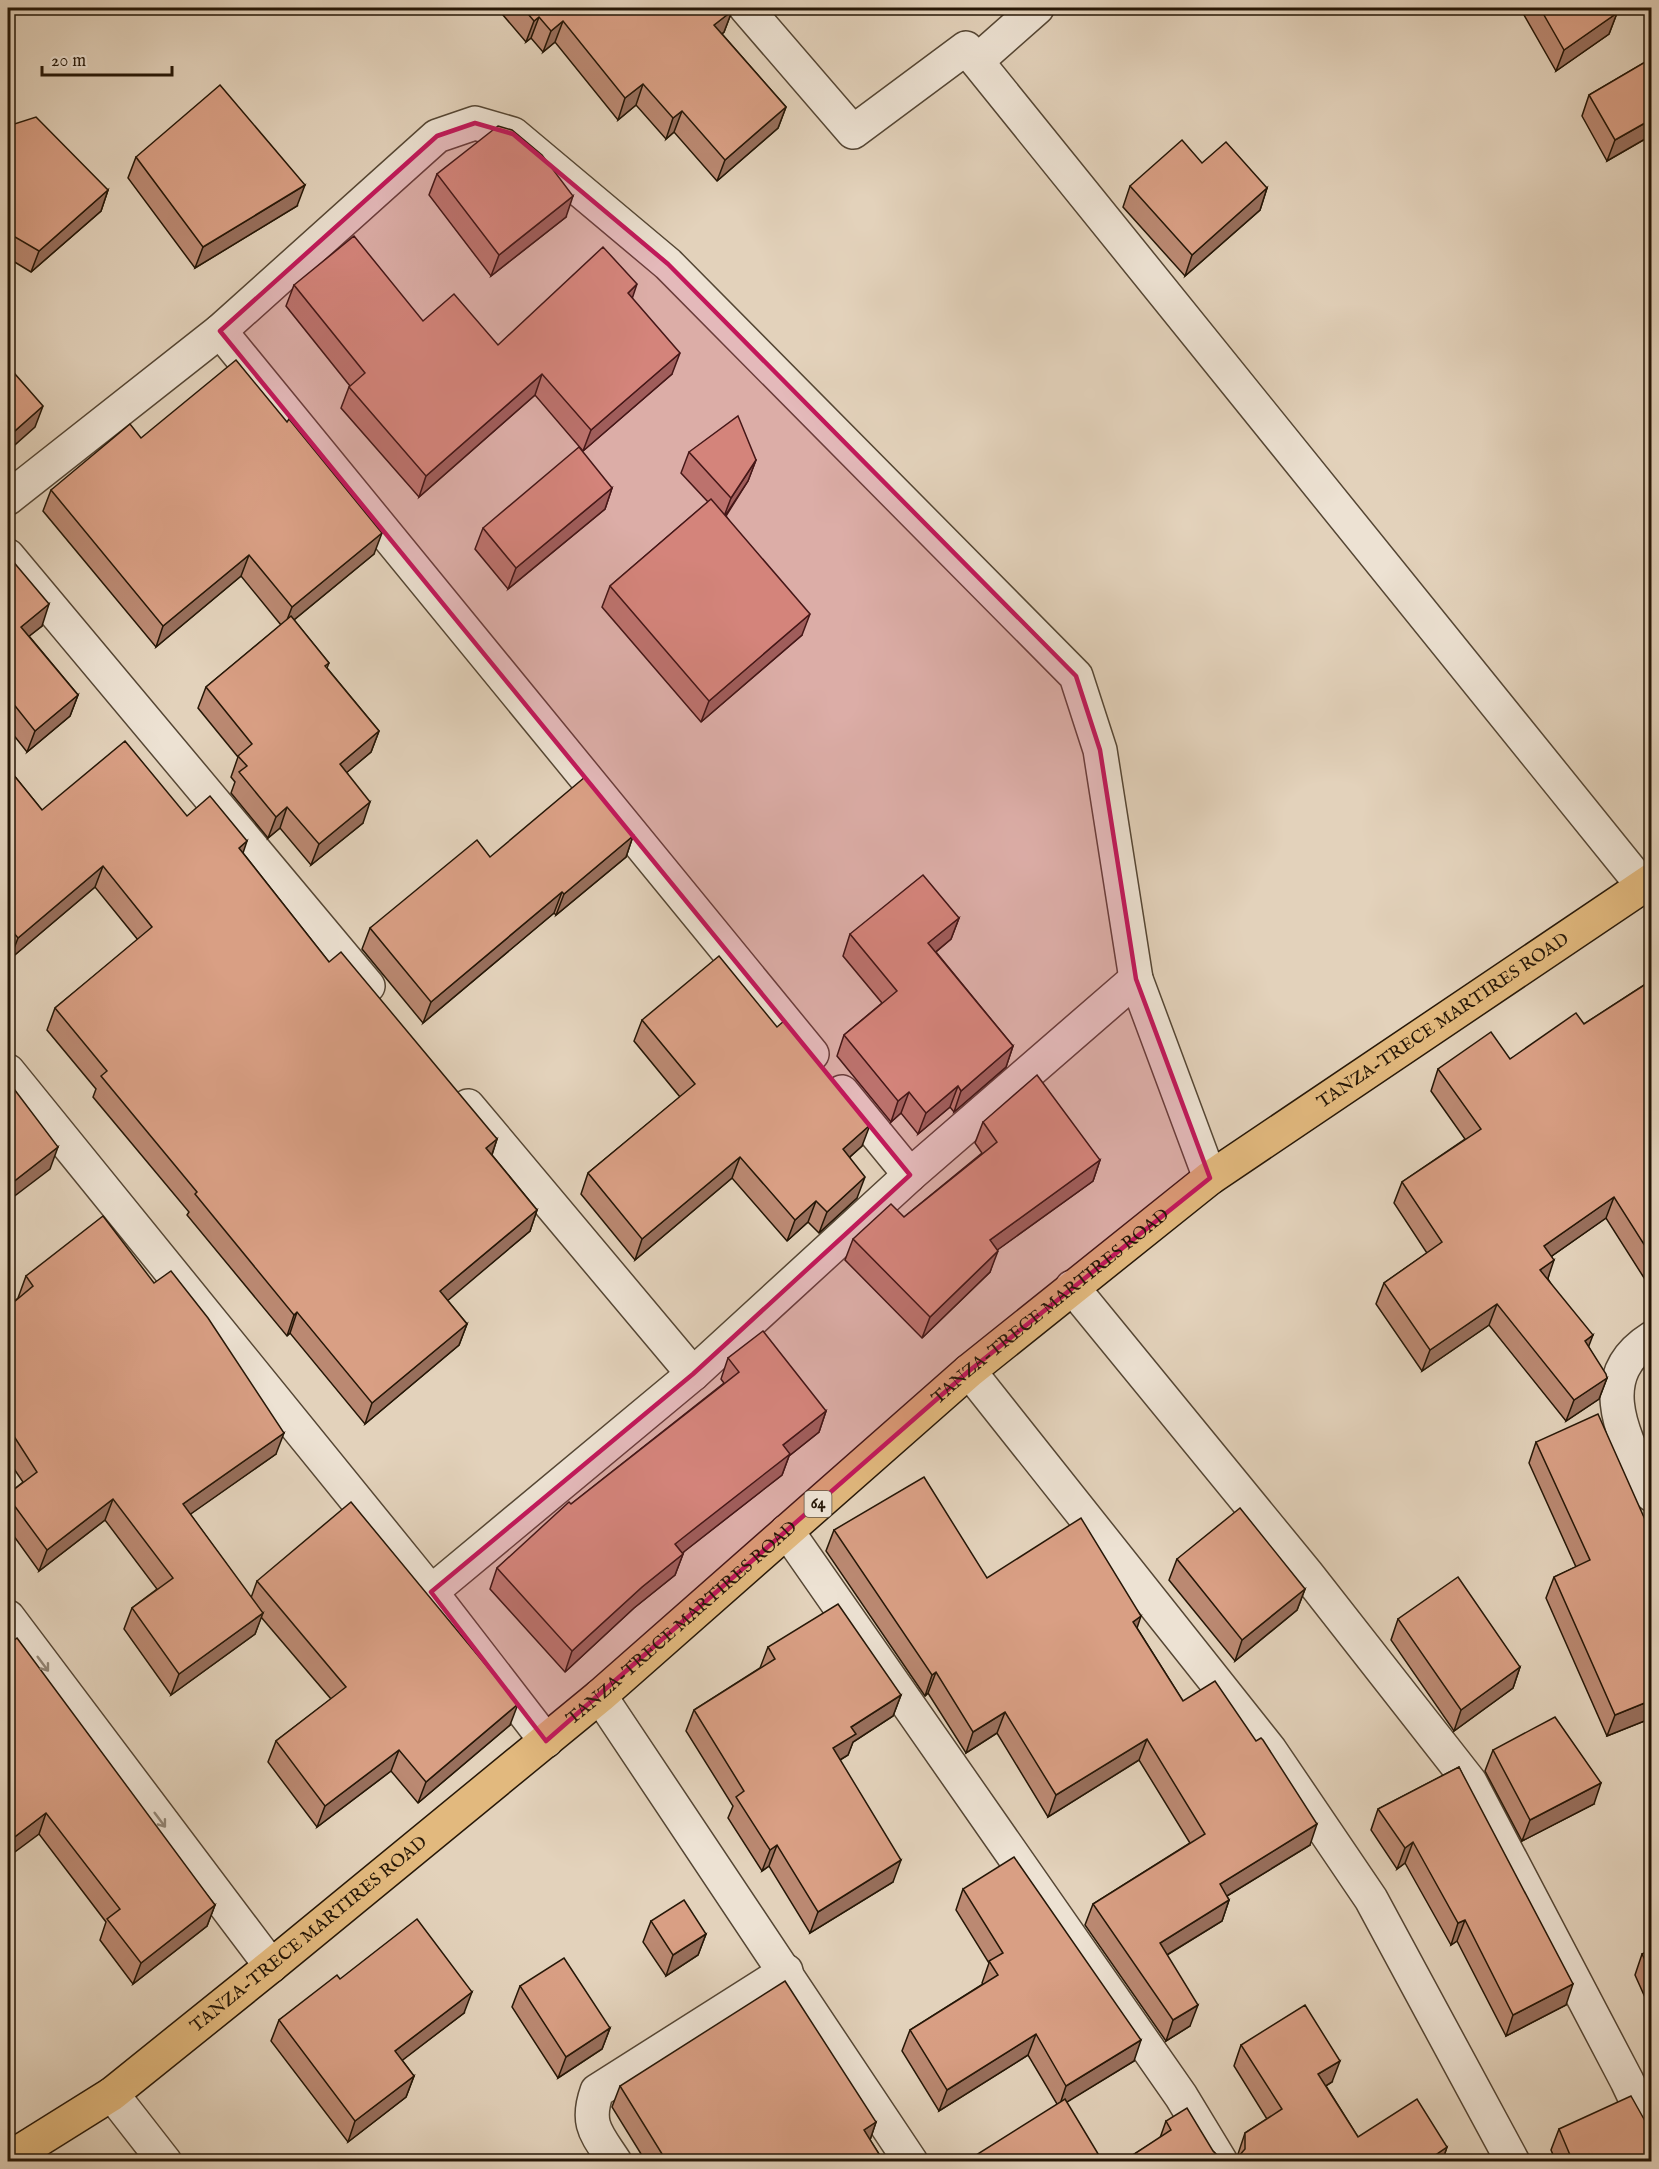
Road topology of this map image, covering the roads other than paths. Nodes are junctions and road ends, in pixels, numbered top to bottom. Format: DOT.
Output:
graph roads {
  1 [pos="746,8"];
  2 [pos="1037,8"];
  3 [pos="977,61"];
  4 [pos="220,331"];
  5 [pos="8,498"];
  6 [pos="8,556"];
  7 [pos="1647,883"];
  8 [pos="1136,979"];
  9 [pos="385,1006"];
  10 [pos="8,1071"];
  11 [pos="446,1080"];
  12 [pos="910,1175"];
  13 [pos="1210,1178"];
  14 [pos="1072,1287"];
  15 [pos="1652,1338"];
  16 [pos="969,1371"];
  17 [pos="693,1374"];
  18 [pos="1652,1495"];
  19 [pos="787,1531"];
  20 [pos="431,1592"];
  21 [pos="8,1617"];
  22 [pos="600,1696"];
  23 [pos="546,1741"];
  24 [pos="271,1966"];
  25 [pos="786,1971"];
  26 [pos="112,2094"];
  27 [pos="1652,2134"];
  28 [pos="8,2159"];
  29 [pos="165,2162"];
  30 [pos="615,2162"];
  31 [pos="911,2162"];
  32 [pos="1221,2162"];
  33 [pos="1513,2162"];
  1 -- 3 [label="street"];
  2 -- 3 [label="street"];
  3 -- 7 [label="street"];
  4 -- 5 [label="street"];
  4 -- 8 [label="street"];
  4 -- 12 [label="street"];
  6 -- 9 [label="street"];
  7 -- 13 [label="main road, TANZA-TRECE MARTIRES ROAD / 64"];
  8 -- 12 [label="street"];
  8 -- 13 [label="street"];
  10 -- 20 [label="street"];
  11 -- 17 [label="street"];
  12 -- 17 [label="street"];
  13 -- 14 [label="main road, TANZA-TRECE MARTIRES ROAD / 64"];
  14 -- 16 [label="main road, TANZA-TRECE MARTIRES ROAD / 64"];
  14 -- 27 [label="street"];
  15 -- 18 [label="street"];
  16 -- 19 [label="main road, TANZA-TRECE MARTIRES ROAD / 64"];
  16 -- 33 [label="street"];
  17 -- 20 [label="street"];
  19 -- 22 [label="main road, TANZA-TRECE MARTIRES ROAD / 64"];
  19 -- 32 [label="street"];
  20 -- 23 [label="street"];
  21 -- 24 [label="street, one-way"];
  22 -- 23 [label="main road, TANZA-TRECE MARTIRES ROAD / 64"];
  22 -- 25 [label="street"];
  23 -- 24 [label="main road, TANZA-TRECE MARTIRES ROAD / 64"];
  24 -- 26 [label="main road, TANZA-TRECE MARTIRES ROAD / 64"];
  25 -- 30 [label="street"];
  25 -- 31 [label="street"];
  26 -- 28 [label="main road, TANZA-TRECE MARTIRES ROAD / 64"];
  26 -- 29 [label="street"];
}
